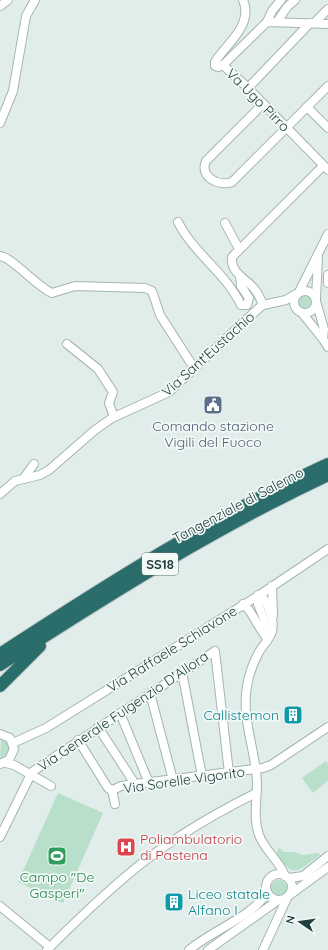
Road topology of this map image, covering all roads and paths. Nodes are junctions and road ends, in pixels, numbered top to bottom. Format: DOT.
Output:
graph roads {
  1 [pos="8,0"];
  2 [pos="35,0"];
  3 [pos="243,0"];
  4 [pos="281,0"];
  5 [pos="295,0"];
  6 [pos="0,6"];
  7 [pos="328,8"];
  8 [pos="267,22"];
  9 [pos="277,22"];
  10 [pos="312,23"];
  11 [pos="328,24"];
  12 [pos="223,65"];
  13 [pos="328,86"];
  14 [pos="248,88"];
  15 [pos="263,104"];
  16 [pos="307,107"];
  17 [pos="0,123"];
  18 [pos="286,128"];
  19 [pos="328,128"];
  20 [pos="325,168"];
  21 [pos="178,222"];
  22 [pos="225,223"];
  23 [pos="328,234"];
  24 [pos="239,249"];
  25 [pos="319,253"];
  26 [pos="0,256"];
  27 [pos="328,275"];
  28 [pos="240,277"];
  29 [pos="328,284"];
  30 [pos="298,293"];
  31 [pos="316,300"];
  32 [pos="275,303"];
  33 [pos="263,305"];
  34 [pos="299,311"];
  35 [pos="325,323"];
  36 [pos="326,337"];
  37 [pos="67,344"];
  38 [pos="328,347"];
  39 [pos="194,368"];
  40 [pos="114,417"];
  41 [pos="34,464"];
  42 [pos="328,464"];
  43 [pos="328,475"];
  44 [pos="23,478"];
  45 [pos="0,494"];
  46 [pos="328,549"];
  47 [pos="272,586"];
  48 [pos="259,595"];
  49 [pos="243,604"];
  50 [pos="80,614"];
  51 [pos="272,627"];
  52 [pos="267,641"];
  53 [pos="0,654"];
  54 [pos="0,665"];
  55 [pos="182,672"];
  56 [pos="0,686"];
  57 [pos="150,693"];
  58 [pos="120,713"];
  59 [pos="98,727"];
  60 [pos="328,727"];
  61 [pos="2,734"];
  62 [pos="78,740"];
  63 [pos="13,743"];
  64 [pos="3,764"];
  65 [pos="255,770"];
  66 [pos="229,773"];
  67 [pos="30,775"];
  68 [pos="202,776"];
  69 [pos="173,780"];
  70 [pos="149,783"];
  71 [pos="135,784"];
  72 [pos="51,786"];
  73 [pos="112,790"];
  74 [pos="256,793"];
  75 [pos="115,804"];
  76 [pos="0,837"];
  77 [pos="269,854"];
  78 [pos="328,856"];
  79 [pos="328,867"];
  80 [pos="272,876"];
  81 [pos="287,877"];
  82 [pos="267,892"];
  83 [pos="289,896"];
  84 [pos="277,901"];
  85 [pos="0,906"];
  86 [pos="48,948"];
  87 [pos="189,950"];
  88 [pos="208,950"];
  89 [pos="263,950"];
  1 -- 6 [label="street"];
  2 -- 17 [label="street"];
  3 -- 12 [label="street"];
  4 -- 8 [label="street, Va Ugo Pirro"];
  5 -- 9 [label="street"];
  7 -- 10 [label="street"];
  8 -- 9 [label="street"];
  8 -- 12 [label="street, Va Ugo Pirro"];
  9 -- 10 [label="street"];
  10 -- 11 [label="street"];
  10 -- 14 [label="street"];
  12 -- 14 [label="street, Va Ugo Pirro"];
  13 -- 16 [label="street"];
  14 -- 15 [label="street, Va Ugo Pirro"];
  15 -- 18 [label="street, Va Ugo Pirro"];
  15 -- 18 [label="street"];
  16 -- 18 [label="street"];
  16 -- 19 [label="street"];
  18 -- 20 [label="street, Va Ugo Pirro"];
  20 -- 24 [label="street"];
  21 -- 28 [label="street"];
  22 -- 24 [label="street"];
  23 -- 25 [label="street"];
  24 -- 28 [label="street"];
  25 -- 30 [label="street"];
  25 -- 31 [label="street"];
  26 -- 39 [label="street"];
  27 -- 29 [label="street"];
  28 -- 33 [label="street"];
  30 -- 31 [label="street"];
  30 -- 32 [label="street, Via Sant'Eustachio"];
  30 -- 34 [label="street"];
  31 -- 34 [label="street"];
  31 -- 35 [label="street"];
  32 -- 33 [label="street, Via Sant'Eustachio"];
  32 -- 34 [label="street, Via Sant'Eustachio"];
  33 -- 39 [label="street, Via Sant'Eustachio"];
  34 -- 36 [label="street"];
  35 -- 36 [label="street"];
  36 -- 38 [label="street"];
  37 -- 40 [label="street"];
  39 -- 40 [label="street, Via Sant'Eustachio"];
  40 -- 44 [label="street, Via Sant'Eustachio"];
  41 -- 44 [label="street"];
  42 -- 53 [label="highway, Tangenziale di Salerno / SS18"];
  43 -- 50 [label="highway, Tangenziale di Salerno / SS18"];
  44 -- 45 [label="street, Via Sant'Eustachio"];
  46 -- 47 [label="street, Via Raffaele Schiavone"];
  47 -- 48 [label="street, Via Raffaele Schiavone"];
  47 -- 51 [label="street"];
  48 -- 49 [label="street, Via Raffaele Schiavone"];
  48 -- 51 [label="street"];
  48 -- 52 [label="street"];
  49 -- 52 [label="street"];
  49 -- 63 [label="street, Via Raffaele Schiavone"];
  50 -- 54 [label="highway, Tangenziale di Salerno / SS18"];
  50 -- 56 [label="highway"];
  51 -- 52 [label="street"];
  52 -- 65 [label="street"];
  55 -- 57 [label="street, Via Generale Fulgenzio D'Allora"];
  55 -- 66 [label="street, Via Generale Fulgenzio D'Allora"];
  55 -- 68 [label="street"];
  57 -- 58 [label="street, Via Generale Fulgenzio D'Allora"];
  57 -- 69 [label="street"];
  58 -- 59 [label="street, Via Generale Fulgenzio D'Allora"];
  58 -- 70 [label="street"];
  59 -- 62 [label="street, Via Generale Fulgenzio D'Allora"];
  59 -- 71 [label="street"];
  60 -- 65 [label="street, Via Sorelle Vigorito"];
  61 -- 63 [label="street"];
  62 -- 67 [label="street, Via Generale Fulgenzio D'Allora"];
  62 -- 73 [label="street"];
  63 -- 64 [label="street"];
  64 -- 67 [label="street"];
  65 -- 66 [label="street, Via Sorelle Vigorito"];
  65 -- 74 [label="street"];
  66 -- 68 [label="street, Via Sorelle Vigorito"];
  67 -- 72 [label="street"];
  67 -- 76 [label="street, Via Generale Fulgenzio D'Allora"];
  68 -- 69 [label="street, Via Sorelle Vigorito"];
  69 -- 70 [label="street, Via Sorelle Vigorito"];
  70 -- 71 [label="street, Via Sorelle Vigorito"];
  71 -- 73 [label="street, Via Sorelle Vigorito"];
  73 -- 75 [label="street"];
  74 -- 77 [label="street"];
  74 -- 86 [label="street"];
  77 -- 80 [label="street"];
  77 -- 81 [label="street"];
  78 -- 81 [label="street"];
  79 -- 83 [label="street"];
  80 -- 81 [label="street"];
  80 -- 82 [label="street"];
  81 -- 83 [label="street"];
  82 -- 84 [label="street"];
  82 -- 87 [label="street"];
  83 -- 84 [label="street"];
  83 -- 89 [label="street"];
  84 -- 88 [label="street"];
  85 -- 86 [label="street"];
}
